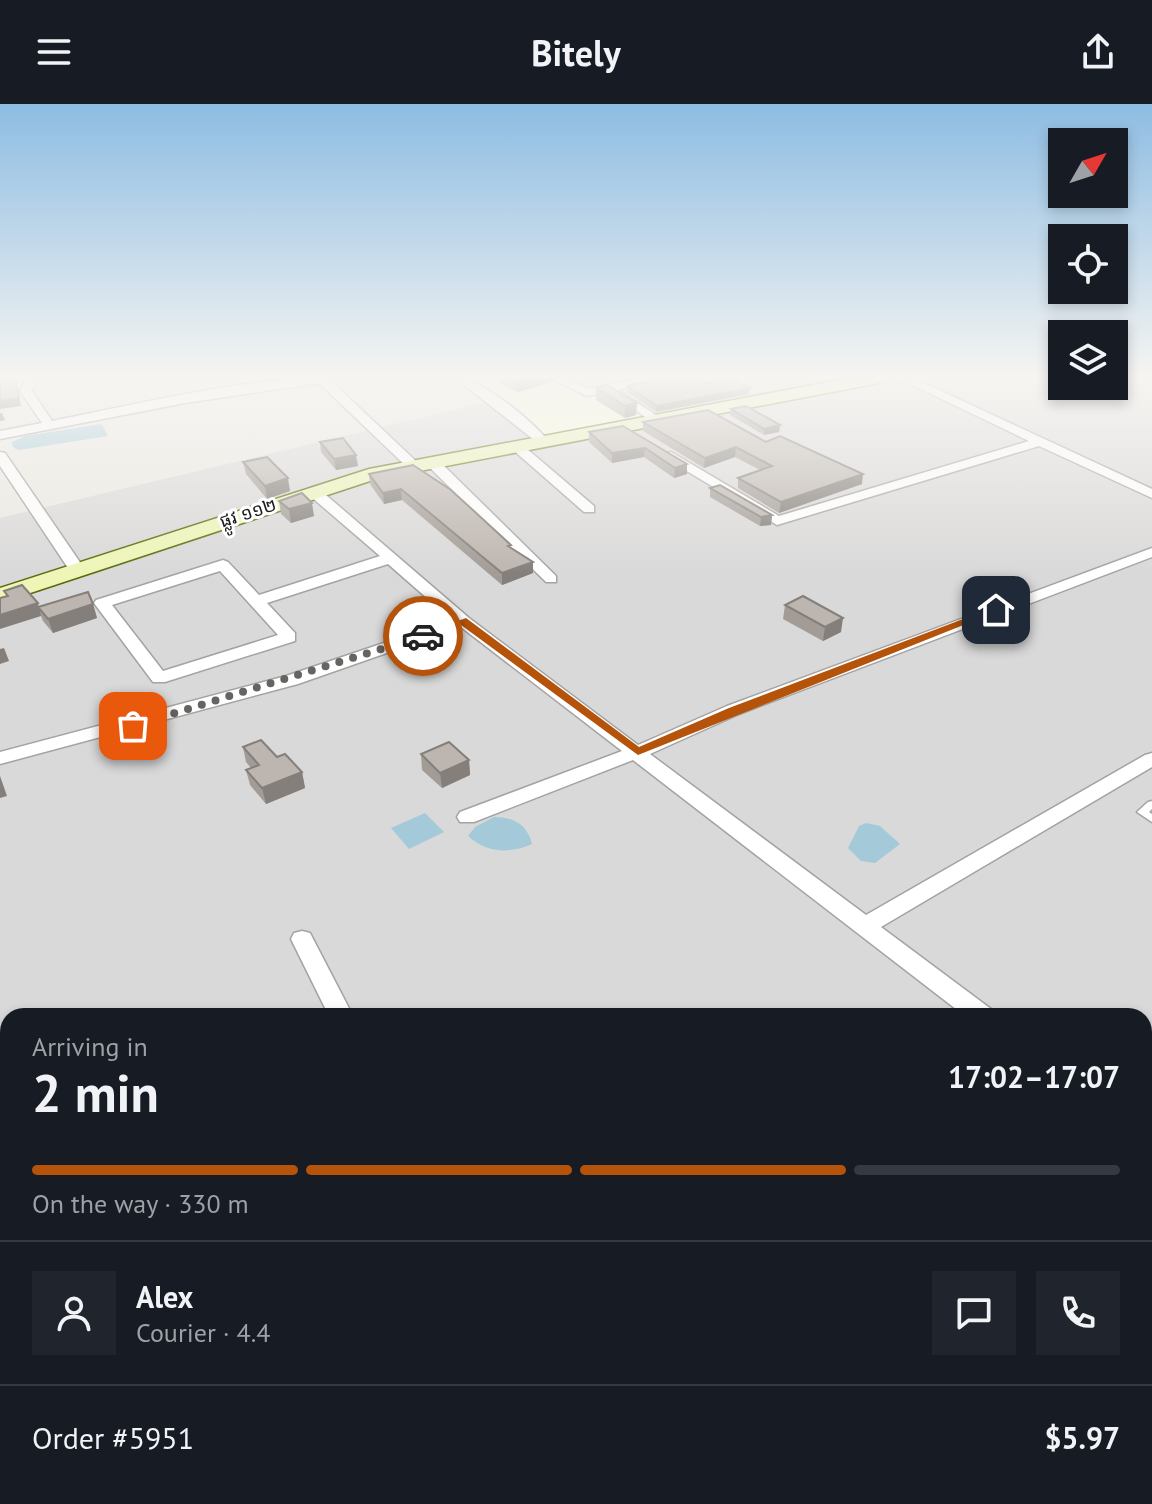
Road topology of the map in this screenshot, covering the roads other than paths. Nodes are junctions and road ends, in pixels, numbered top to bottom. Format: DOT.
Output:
graph roads {
  1 [pos="398,443"];
  2 [pos="528,443"];
  3 [pos="648,443"];
  4 [pos="1036,443"];
  5 [pos="1043,443"];
  6 [pos="516,446"];
  7 [pos="0,456"];
  8 [pos="422,464"];
  9 [pos="314,492"];
  10 [pos="1152,494"];
  11 [pos="589,509"];
  12 [pos="1152,552"];
  13 [pos="390,558"];
  14 [pos="78,571"];
  15 [pos="551,579"];
  16 [pos="0,596"];
  17 [pos="257,601"];
  18 [pos="463,621"];
  19 [pos="638,752"];
  20 [pos="0,758"];
  21 [pos="1152,759"];
  22 [pos="1152,804"];
  23 [pos="467,817"];
  24 [pos="1152,819"];
  25 [pos="865,926"];
  26 [pos="302,939"];
  27 [pos="337,1008"];
  28 [pos="972,1008"];
  1 -- 8 [label="street"];
  2 -- 6 [label="street, ផ្លូវ ១១២"];
  3 -- 4 [label="street"];
  5 -- 10 [label="street"];
  6 -- 8 [label="street, ផ្លូវ ១១២"];
  6 -- 11 [label="street"];
  7 -- 14 [label="street"];
  8 -- 9 [label="street, ផ្លូវ ១១២"];
  8 -- 15 [label="street"];
  9 -- 13 [label="street"];
  9 -- 14 [label="street, ផ្លូវ ១១២"];
  12 -- 19 [label="street"];
  13 -- 17 [label="street"];
  13 -- 18 [label="street"];
  14 -- 16 [label="street, ផ្លូវ ១១២"];
  17 -- 17 [label="street"];
  18 -- 19 [label="street"];
  18 -- 20 [label="street"];
  19 -- 23 [label="street"];
  19 -- 25 [label="street"];
  21 -- 25 [label="street"];
  22 -- 24 [label="lane"];
  25 -- 28 [label="street"];
  26 -- 27 [label="street"];
}
